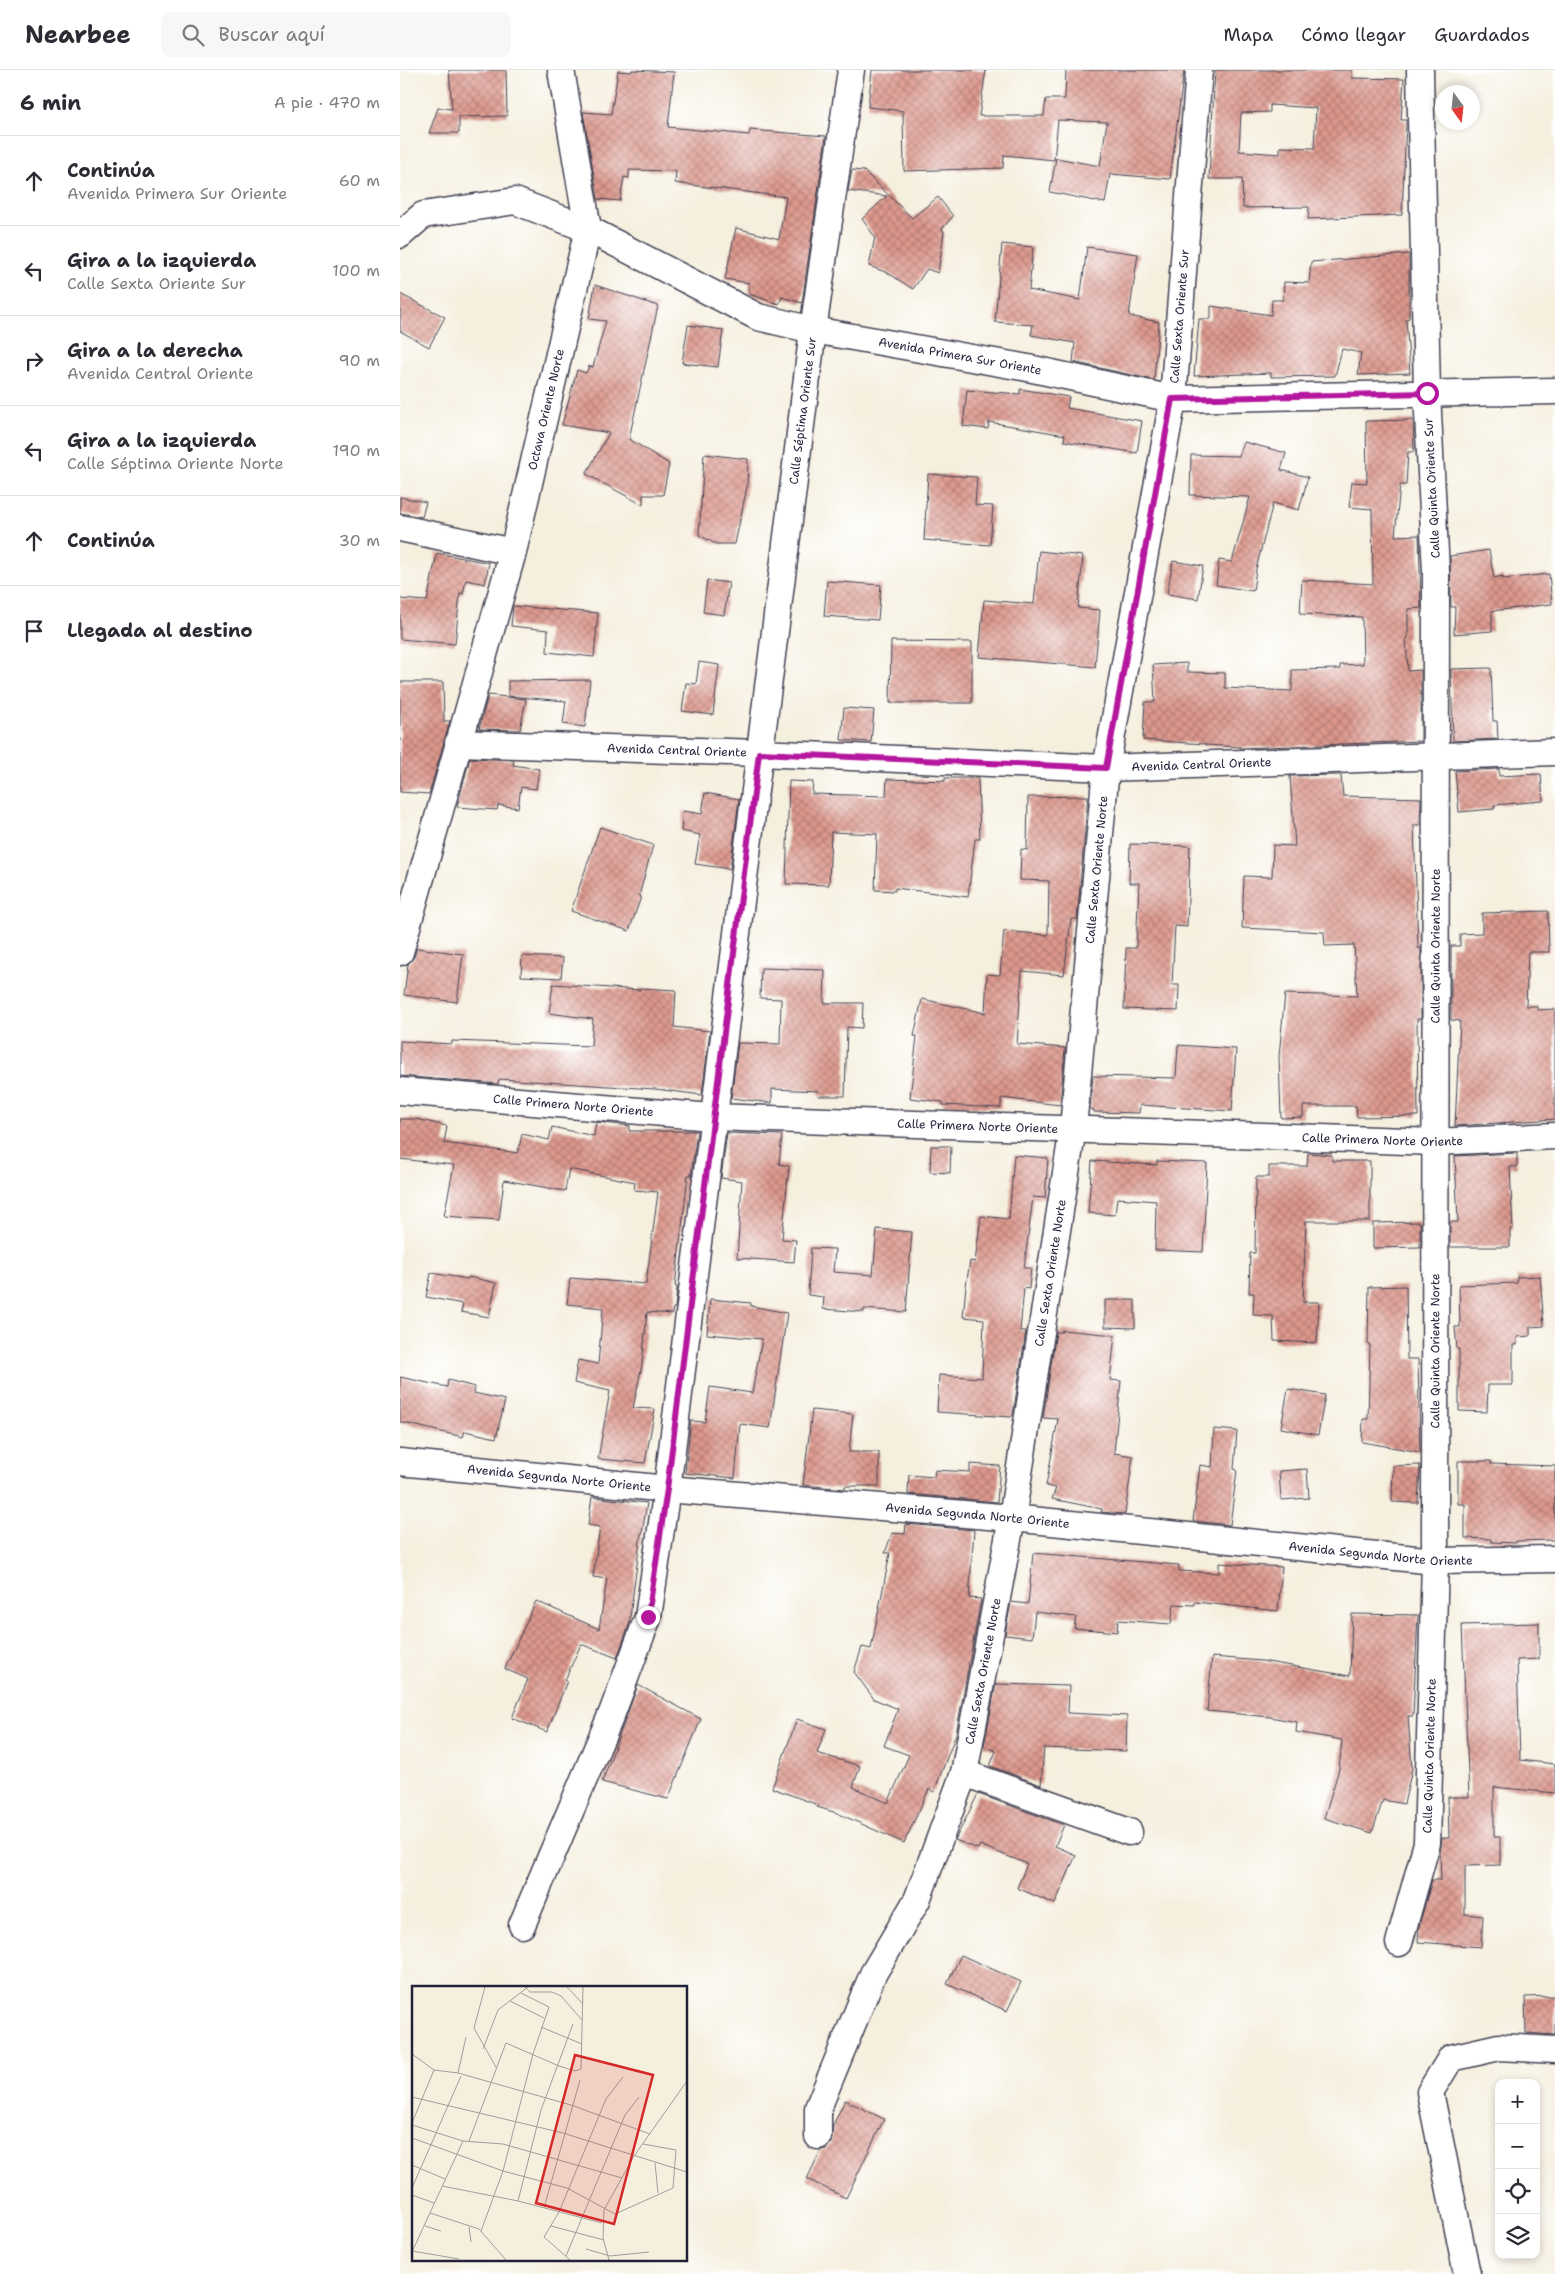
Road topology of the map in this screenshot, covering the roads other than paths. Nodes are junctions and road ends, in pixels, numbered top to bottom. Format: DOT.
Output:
graph roads {
  1 [pos="561,70"];
  2 [pos="851,70"];
  3 [pos="1199,70"];
  4 [pos="1420,70"];
  5 [pos="588,229"];
  6 [pos="400,235"];
  7 [pos="812,330"];
  8 [pos="1555,392"];
  9 [pos="1427,393"];
  10 [pos="1172,399"];
  11 [pos="400,528"];
  12 [pos="512,552"];
  13 [pos="458,743"];
  14 [pos="1555,752"];
  15 [pos="759,753"];
  16 [pos="1437,756"];
  17 [pos="1106,768"];
  18 [pos="400,952"];
  19 [pos="400,1091"];
  20 [pos="712,1117"];
  21 [pos="1073,1128"];
  22 [pos="1555,1136"];
  23 [pos="1435,1142"];
  24 [pos="400,1462"];
  25 [pos="667,1489"];
  26 [pos="1012,1518"];
  27 [pos="1555,1559"];
  28 [pos="1435,1561"];
  29 [pos="964,1773"];
  30 [pos="1129,1832"];
  31 [pos="522,1925"];
  32 [pos="1399,1943"];
  33 [pos="1555,2050"];
  34 [pos="818,2136"];
  35 [pos="1466,2274"];
  1 -- 5 [label="street, Octava Oriente Norte"];
  2 -- 7 [label="street, Calle Séptima Oriente Sur"];
  3 -- 10 [label="street, Calle Sexta Oriente Sur"];
  4 -- 9 [label="street, Calle Quinta Oriente Sur"];
  5 -- 6 [label="street, Avenida Primera Sur Oriente"];
  5 -- 7 [label="street, Avenida Primera Sur Oriente"];
  5 -- 12 [label="street, Octava Oriente Norte"];
  7 -- 10 [label="street, Avenida Primera Sur Oriente"];
  7 -- 15 [label="street, Calle Séptima Oriente Sur"];
  8 -- 9 [label="street, Avenida Primera Sur Oriente"];
  9 -- 10 [label="street, Avenida Primera Sur Oriente"];
  9 -- 16 [label="street, Calle Quinta Oriente Sur"];
  10 -- 17 [label="street, Calle Sexta Oriente Sur"];
  11 -- 12 [label="street"];
  12 -- 13 [label="street, Octava Oriente Norte"];
  13 -- 15 [label="street, Avenida Central Oriente"];
  13 -- 18 [label="street, Octava Oriente Norte"];
  14 -- 16 [label="street, Avenida Central Oriente"];
  15 -- 17 [label="street, Avenida Central Oriente"];
  15 -- 20 [label="street, Calle Séptima Oriente Sur"];
  16 -- 17 [label="street, Avenida Central Oriente"];
  16 -- 23 [label="street, Calle Quinta Oriente Norte"];
  17 -- 21 [label="street, Calle Sexta Oriente Norte"];
  19 -- 20 [label="street, Calle Primera Norte Oriente"];
  20 -- 21 [label="street, Calle Primera Norte Oriente"];
  20 -- 25 [label="street, Calle Séptima Oriente Sur"];
  21 -- 23 [label="street, Calle Primera Norte Oriente"];
  21 -- 26 [label="street, Calle Sexta Oriente Norte"];
  22 -- 23 [label="street, Calle Primera Norte Oriente"];
  23 -- 28 [label="street, Calle Quinta Oriente Norte"];
  24 -- 25 [label="street, Avenida Segunda Norte Oriente"];
  25 -- 26 [label="street, Avenida Segunda Norte Oriente"];
  25 -- 31 [label="street, Calle Séptima Oriente Sur"];
  26 -- 28 [label="street, Avenida Segunda Norte Oriente"];
  26 -- 29 [label="street, Calle Sexta Oriente Norte"];
  27 -- 28 [label="street, Avenida Segunda Norte Oriente"];
  28 -- 32 [label="street, Calle Quinta Oriente Norte"];
  29 -- 30 [label="street"];
  29 -- 34 [label="street, Calle Sexta Oriente Norte"];
  33 -- 35 [label="street"];
}
